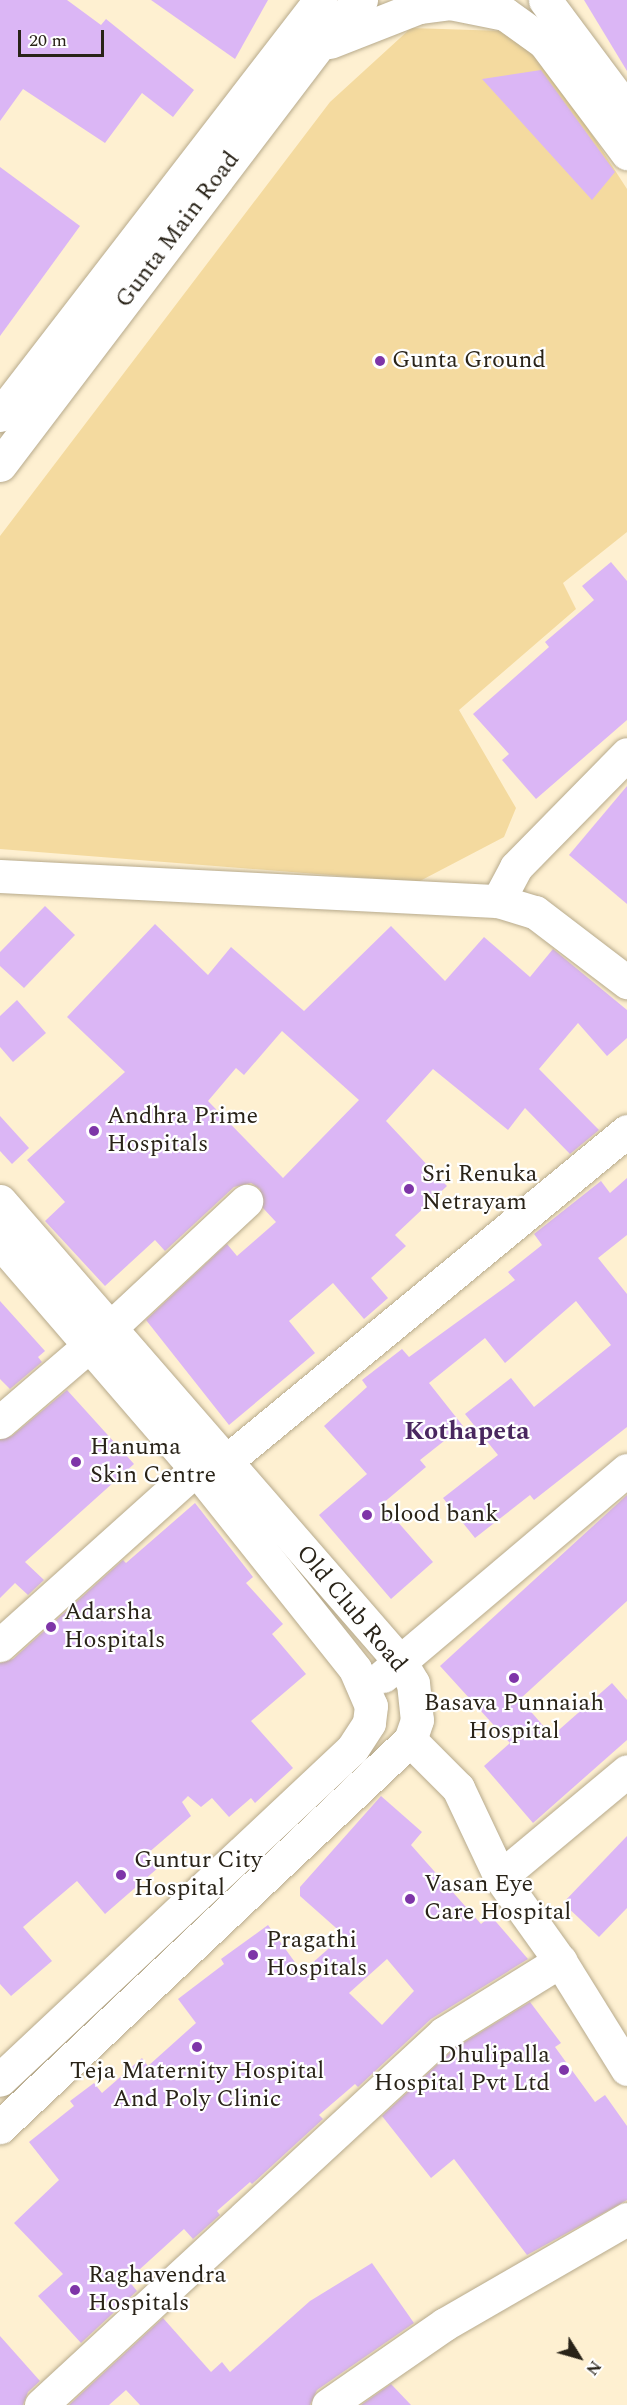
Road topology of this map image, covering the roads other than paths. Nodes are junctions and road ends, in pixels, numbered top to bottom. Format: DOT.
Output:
graph roads {
  1 [pos="320,0"];
  2 [pos="361,0"];
  3 [pos="545,0"];
  4 [pos="316,50"];
  5 [pos="627,110"];
  6 [pos="627,153"];
  7 [pos="0,415"];
  8 [pos="0,465"];
  9 [pos="627,754"];
  10 [pos="0,876"];
  11 [pos="498,901"];
  12 [pos="627,982"];
  13 [pos="627,1131"];
  14 [pos="0,1201"];
  15 [pos="246,1201"];
  16 [pos="0,1242"];
  17 [pos="101,1336"];
  18 [pos="0,1422"];
  19 [pos="210,1466"];
  20 [pos="627,1470"];
  21 [pos="0,1645"];
  22 [pos="401,1663"];
  23 [pos="366,1688"];
  24 [pos="410,1740"];
  25 [pos="627,1771"];
  26 [pos="500,1877"];
  27 [pos="560,1960"];
  28 [pos="627,2069"];
  29 [pos="0,2080"];
  30 [pos="0,2127"];
  31 [pos="627,2219"];
  32 [pos="40,2405"];
  33 [pos="328,2405"];
  1 -- 7 [label="street, Gunta Main Road"];
  2 -- 4 [label="street, Gunta Main Road"];
  3 -- 5 [label="street"];
  4 -- 6 [label="street"];
  4 -- 8 [label="street, Gunta Main Road"];
  9 -- 11 [label="street"];
  10 -- 11 [label="street"];
  11 -- 12 [label="street"];
  13 -- 19 [label="street"];
  14 -- 17 [label="street, Old Club Road"];
  15 -- 17 [label="street"];
  16 -- 17 [label="street, Old Club Road"];
  17 -- 18 [label="street"];
  17 -- 19 [label="street, Old Club Road"];
  19 -- 21 [label="street"];
  19 -- 22 [label="street, Old Club Road"];
  19 -- 23 [label="street, Old Club Road"];
  20 -- 22 [label="street"];
  22 -- 23 [label="street"];
  22 -- 24 [label="street, Old Club Road"];
  23 -- 29 [label="street, Old Club Road"];
  24 -- 26 [label="street"];
  24 -- 30 [label="street"];
  25 -- 26 [label="street"];
  26 -- 27 [label="street"];
  27 -- 28 [label="street"];
  27 -- 32 [label="street"];
  31 -- 33 [label="street"];
}
